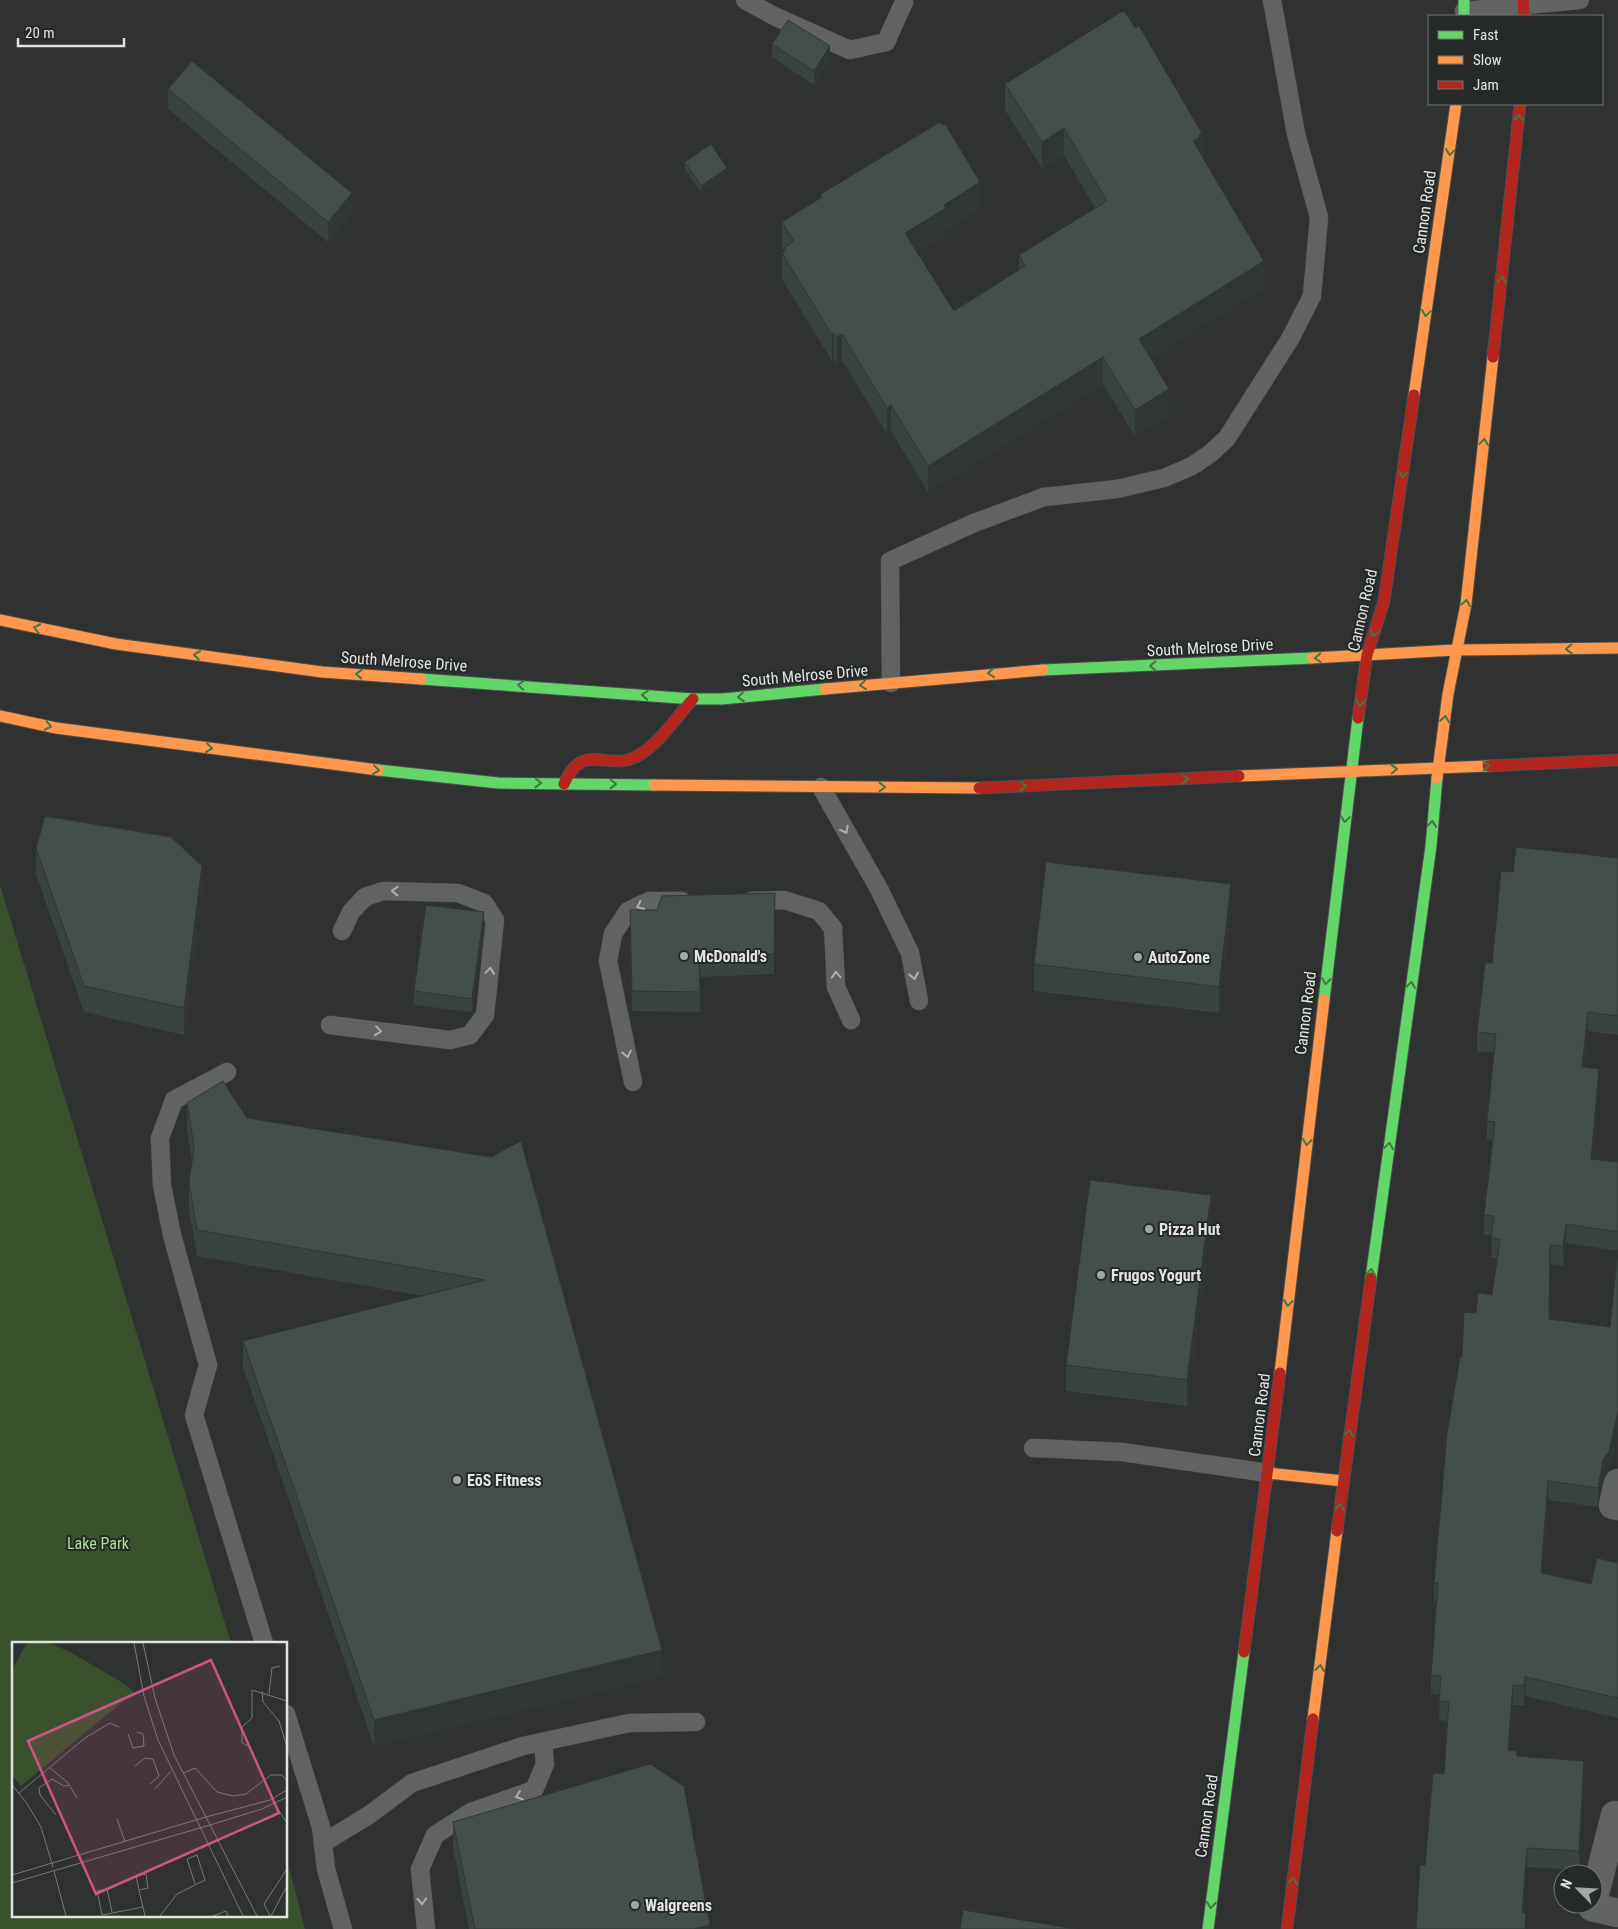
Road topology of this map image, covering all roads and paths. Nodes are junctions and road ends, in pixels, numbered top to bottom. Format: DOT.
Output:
graph roads {
  1 [pos="745,0"];
  2 [pos="1272,0"];
  3 [pos="1580,0"];
  4 [pos="904,2"];
  5 [pos="1523,7"];
  6 [pos="1464,9"];
  7 [pos="1456,105"];
  8 [pos="1520,105"];
  9 [pos="0,620"];
  10 [pos="1618,648"];
  11 [pos="1455,650"];
  12 [pos="1367,655"];
  13 [pos="891,683"];
  14 [pos="693,699"];
  15 [pos="0,716"];
  16 [pos="1618,760"];
  17 [pos="1437,767"];
  18 [pos="1351,771"];
  19 [pos="564,784"];
  20 [pos="821,787"];
  21 [pos="697,901"];
  22 [pos="736,901"];
  23 [pos="342,932"];
  24 [pos="919,1001"];
  25 [pos="851,1020"];
  26 [pos="330,1025"];
  27 [pos="227,1072"];
  28 [pos="633,1082"];
  29 [pos="1033,1448"];
  30 [pos="1268,1473"];
  31 [pos="1343,1481"];
  32 [pos="1618,1483"];
  33 [pos="1618,1506"];
  34 [pos="264,1642"];
  35 [pos="288,1720"];
  36 [pos="696,1722"];
  37 [pos="543,1742"];
  38 [pos="1618,1816"];
  39 [pos="323,1843"];
  40 [pos="1602,1864"];
  41 [pos="1603,1910"];
  42 [pos="1618,1913"];
  43 [pos="343,1929"];
  44 [pos="426,1929"];
  45 [pos="1208,1929"];
  46 [pos="1287,1929"];
  1 -- 4 [label="lane"];
  2 -- 13 [label="lane"];
  3 -- 5 [label="lane"];
  5 -- 6 [label="lane"];
  7 -- 12 [label="main road, Cannon Road, one-way"];
  11 -- 8 [label="main road, one-way"];
  14 -- 9 [label="main road, South Melrose Drive, one-way"];
  10 -- 11 [label="main road, South Melrose Drive, one-way"];
  11 -- 12 [label="main road, South Melrose Drive"];
  17 -- 11 [label="main road, one-way"];
  12 -- 13 [label="main road, South Melrose Drive, one-way"];
  12 -- 18 [label="main road, Cannon Road, one-way"];
  13 -- 14 [label="main road, South Melrose Drive, one-way"];
  14 -- 19 [label="main road"];
  15 -- 19 [label="main road, one-way"];
  17 -- 16 [label="main road, one-way"];
  18 -- 17 [label="main road, one-way"];
  31 -- 17 [label="main road, one-way"];
  20 -- 18 [label="main road, one-way"];
  18 -- 30 [label="main road, Cannon Road, one-way"];
  19 -- 20 [label="main road, one-way"];
  20 -- 24 [label="lane, one-way"];
  21 -- 28 [label="lane, one-way"];
  25 -- 22 [label="lane, one-way"];
  26 -- 23 [label="lane, one-way"];
  27 -- 34 [label="lane"];
  29 -- 30 [label="lane"];
  30 -- 31 [label="main road"];
  30 -- 45 [label="main road, Cannon Road, one-way"];
  46 -- 31 [label="main road, one-way"];
  32 -- 33 [label="street"];
  35 -- 39 [label="lane"];
  36 -- 37 [label="lane"];
  37 -- 39 [label="lane"];
  37 -- 44 [label="lane, one-way"];
  38 -- 40 [label="street"];
  39 -- 43 [label="lane"];
  41 -- 42 [label="street"];
}
